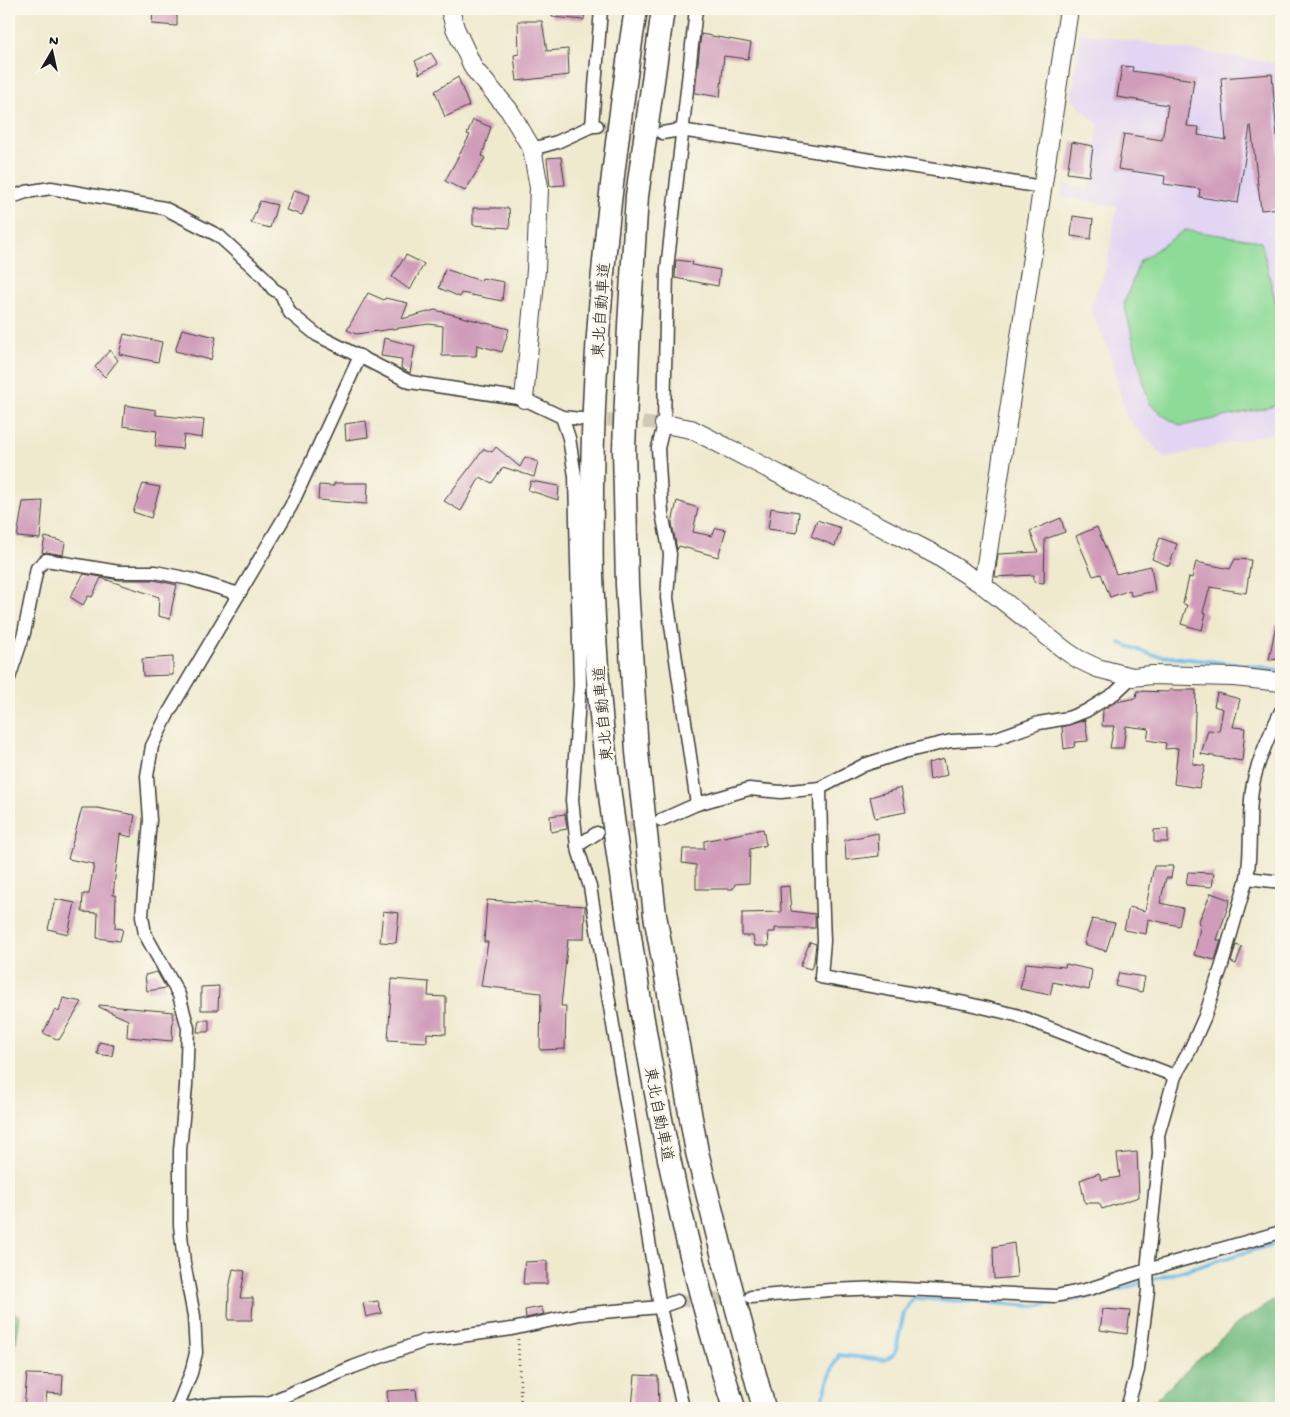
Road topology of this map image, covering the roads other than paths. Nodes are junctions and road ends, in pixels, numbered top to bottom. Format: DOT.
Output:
graph roads {
  1 [pos="450,9"];
  2 [pos="601,9"];
  3 [pos="636,9"];
  4 [pos="663,9"];
  5 [pos="696,9"];
  6 [pos="1069,9"];
  7 [pos="681,130"];
  8 [pos="662,133"];
  9 [pos="532,149"];
  10 [pos="1042,187"];
  11 [pos="9,198"];
  12 [pos="360,356"];
  13 [pos="524,399"];
  14 [pos="562,417"];
  15 [pos="582,419"];
  16 [pos="664,424"];
  17 [pos="983,585"];
  18 [pos="239,594"];
  19 [pos="1132,677"];
  20 [pos="9,678"];
  21 [pos="1281,682"];
  22 [pos="1281,711"];
  23 [pos="820,788"];
  24 [pos="697,804"];
  25 [pos="662,820"];
  26 [pos="596,833"];
  27 [pos="577,846"];
  28 [pos="1247,878"];
  29 [pos="1281,882"];
  30 [pos="1175,1076"];
  31 [pos="1281,1232"];
  32 [pos="1147,1277"];
  33 [pos="751,1297"];
  34 [pos="677,1302"];
  35 [pos="660,1307"];
  36 [pos="177,1408"];
  37 [pos="189,1408"];
  38 [pos="683,1408"];
  39 [pos="734,1408"];
  40 [pos="764,1408"];
  41 [pos="1127,1408"];
  1 -- 9 [label="street"];
  2 -- 9 [label="street"];
  3 -- 39 [label="highway, 東北自動車道"];
  4 -- 40 [label="highway, 東北自動車道"];
  5 -- 7 [label="street"];
  6 -- 10 [label="street"];
  7 -- 8 [label="street"];
  7 -- 10 [label="street"];
  7 -- 16 [label="street"];
  9 -- 13 [label="street"];
  10 -- 17 [label="street"];
  11 -- 12 [label="street"];
  12 -- 13 [label="street"];
  12 -- 18 [label="street"];
  13 -- 14 [label="street"];
  14 -- 15 [label="street"];
  14 -- 27 [label="street"];
  16 -- 17 [label="street"];
  16 -- 24 [label="street"];
  17 -- 19 [label="street"];
  18 -- 20 [label="street"];
  18 -- 36 [label="street"];
  19 -- 21 [label="street"];
  19 -- 23 [label="street"];
  22 -- 28 [label="street"];
  23 -- 24 [label="street"];
  23 -- 30 [label="street"];
  24 -- 25 [label="street"];
  26 -- 27 [label="street"];
  27 -- 35 [label="street"];
  28 -- 29 [label="street"];
  28 -- 30 [label="street"];
  30 -- 32 [label="street"];
  31 -- 32 [label="street"];
  32 -- 33 [label="street"];
  32 -- 41 [label="street"];
  34 -- 35 [label="street"];
  35 -- 37 [label="street"];
  35 -- 38 [label="street"];
}
